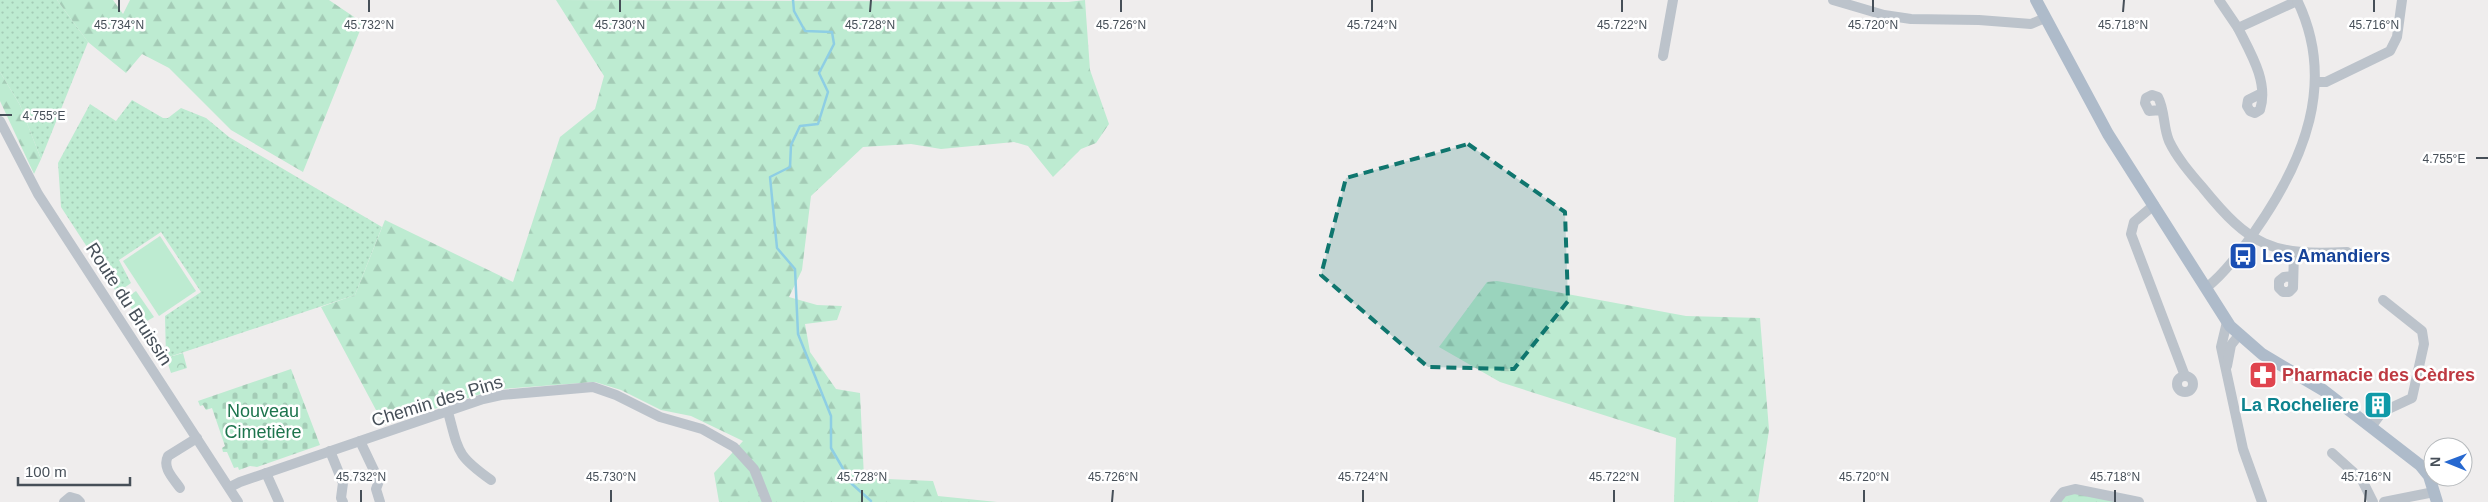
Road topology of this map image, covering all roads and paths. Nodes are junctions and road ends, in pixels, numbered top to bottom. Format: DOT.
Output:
graph roads {
  1 [pos="1673,0"];
  2 [pos="1833,0"];
  3 [pos="2036,0"];
  4 [pos="2220,0"];
  5 [pos="2297,0"];
  6 [pos="2402,0"];
  7 [pos="2409,0"];
  8 [pos="2045,18"];
  9 [pos="2238,28"];
  10 [pos="1663,56"];
  11 [pos="2315,82"];
  12 [pos="2262,93"];
  13 [pos="2161,110"];
  14 [pos="0,121"];
  15 [pos="2154,205"];
  16 [pos="2251,237"];
  17 [pos="2347,252"];
  18 [pos="2294,253"];
  19 [pos="2293,276"];
  20 [pos="2206,288"];
  21 [pos="2383,300"];
  22 [pos="2227,322"];
  23 [pos="2239,335"];
  24 [pos="2226,367"];
  25 [pos="2185,376"];
  26 [pos="448,412"];
  27 [pos="2371,427"];
  28 [pos="197,438"];
  29 [pos="360,441"];
  30 [pos="330,451"];
  31 [pos="2332,454"];
  32 [pos="266,473"];
  33 [pos="490,480"];
  34 [pos="230,487"];
  35 [pos="180,488"];
  36 [pos="2436,497"];
  37 [pos="64,502"];
  38 [pos="80,502"];
  39 [pos="238,502"];
  40 [pos="279,502"];
  41 [pos="343,502"];
  42 [pos="380,502"];
  43 [pos="766,502"];
  44 [pos="2055,502"];
  45 [pos="2139,502"];
  46 [pos="2262,502"];
  47 [pos="2373,502"];
  48 [pos="2384,502"];
  1 -- 10 [label="street"];
  2 -- 8 [label="street"];
  3 -- 8 [label="main road"];
  4 -- 9 [label="street"];
  5 -- 9 [label="street"];
  5 -- 11 [label="street"];
  6 -- 7 [label="street"];
  6 -- 11 [label="street"];
  8 -- 15 [label="main road"];
  9 -- 12 [label="street"];
  11 -- 16 [label="street"];
  13 -- 16 [label="street"];
  14 -- 28 [label="street, Route du Bruissin"];
  15 -- 20 [label="main road"];
  15 -- 25 [label="street"];
  16 -- 18 [label="street"];
  16 -- 20 [label="street"];
  17 -- 18 [label="street"];
  18 -- 19 [label="street"];
  20 -- 22 [label="main road"];
  21 -- 27 [label="street"];
  22 -- 23 [label="main road"];
  22 -- 24 [label="street"];
  23 -- 24 [label="street"];
  23 -- 27 [label="main road"];
  24 -- 46 [label="street"];
  26 -- 29 [label="street, Chemin des Pins"];
  26 -- 33 [label="street"];
  26 -- 43 [label="street, Chemin des Pins"];
  27 -- 36 [label="main road"];
  28 -- 34 [label="street, Route du Bruissin"];
  28 -- 35 [label="street"];
  29 -- 30 [label="street, Chemin des Pins"];
  29 -- 42 [label="street"];
  30 -- 32 [label="street, Chemin des Pins"];
  30 -- 41 [label="street"];
  31 -- 47 [label="street"];
  32 -- 34 [label="street, Chemin des Pins"];
  32 -- 40 [label="street"];
  34 -- 39 [label="street, Route du Bruissin"];
  36 -- 48 [label="street"];
  37 -- 38 [label="street"];
  44 -- 45 [label="street"];
}
